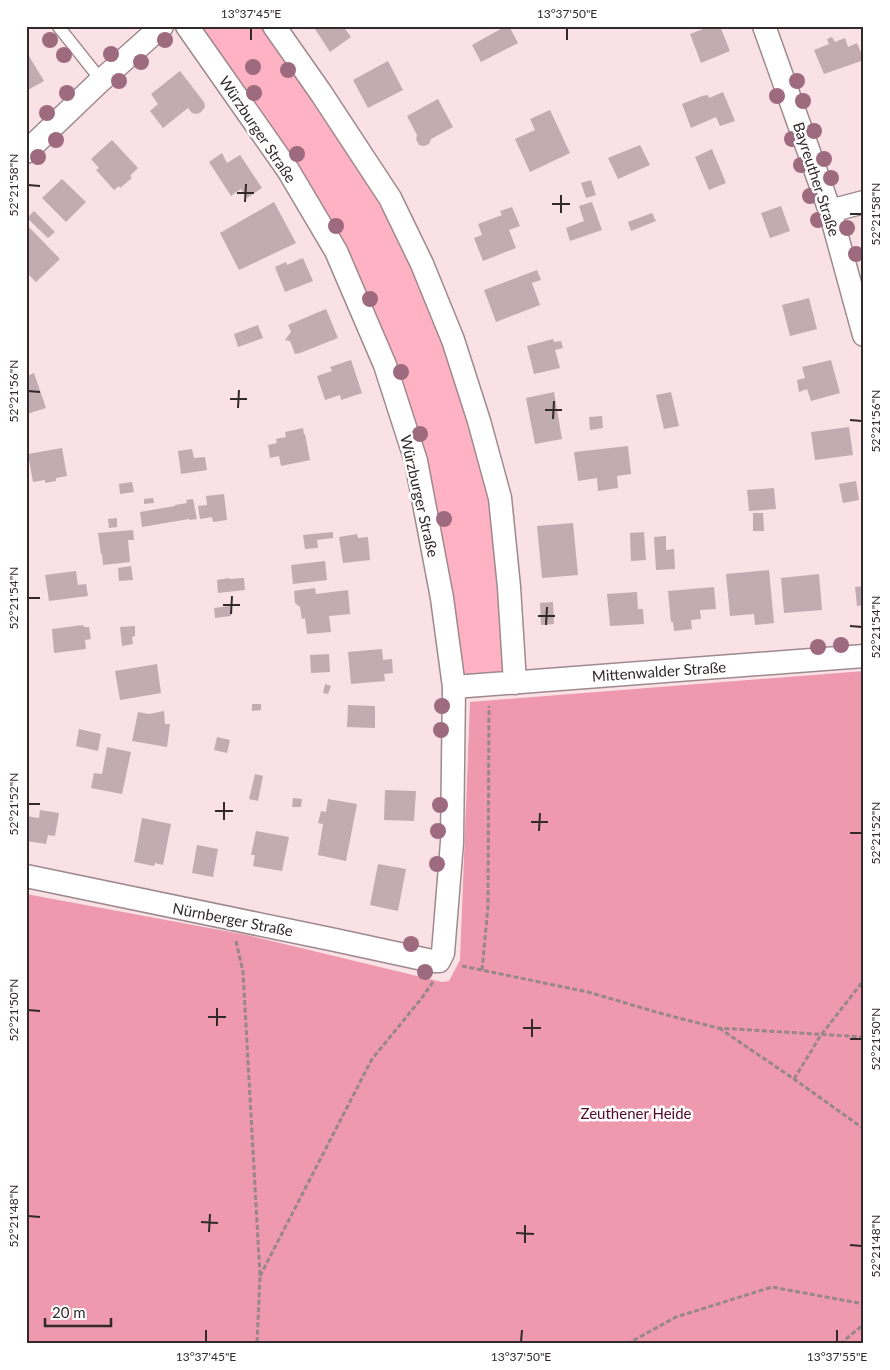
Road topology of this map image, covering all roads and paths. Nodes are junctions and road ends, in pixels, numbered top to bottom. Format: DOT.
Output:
graph roads {
  1 [pos="58,26"];
  2 [pos="162,26"];
  3 [pos="187,26"];
  4 [pos="274,26"];
  5 [pos="764,26"];
  6 [pos="101,80"];
  7 [pos="26,152"];
  8 [pos="864,202"];
  9 [pos="830,211"];
  10 [pos="864,334"];
  11 [pos="864,656"];
  12 [pos="515,683"];
  13 [pos="489,685"];
  14 [pos="454,687"];
  15 [pos="26,876"];
  16 [pos="231,919"];
  17 [pos="439,961"];
  18 [pos="482,970"];
  19 [pos="864,980"];
  20 [pos="718,1028"];
  21 [pos="821,1034"];
  22 [pos="864,1037"];
  23 [pos="794,1079"];
  24 [pos="864,1129"];
  25 [pos="260,1276"];
  26 [pos="864,1304"];
  27 [pos="864,1324"];
  28 [pos="257,1344"];
  29 [pos="628,1344"];
  30 [pos="840,1344"];
  1 -- 6 [label="lane"];
  2 -- 6 [label="street"];
  3 -- 14 [label="street, Würzburger Straße"];
  4 -- 12 [label="street"];
  5 -- 9 [label="street, Bayreuther Straße"];
  6 -- 7 [label="street"];
  8 -- 9 [label="street"];
  9 -- 10 [label="street, Bayreuther Straße"];
  11 -- 12 [label="street, Mittenwalder Straße"];
  12 -- 13 [label="street, Mittenwalder Straße"];
  13 -- 14 [label="street, Mittenwalder Straße"];
  13 -- 18 [label="path"];
  14 -- 17 [label="street, Würzburger Straße"];
  15 -- 16 [label="street, Nürnberger Straße"];
  16 -- 17 [label="street, Nürnberger Straße"];
  16 -- 25 [label="path"];
  17 -- 18 [label="path"];
  17 -- 25 [label="path"];
  18 -- 20 [label="path"];
  19 -- 21 [label="path"];
  20 -- 21 [label="path"];
  20 -- 23 [label="path"];
  21 -- 22 [label="path"];
  21 -- 23 [label="path"];
  23 -- 24 [label="path"];
  25 -- 28 [label="path"];
  26 -- 29 [label="path"];
  27 -- 30 [label="path"];
}
